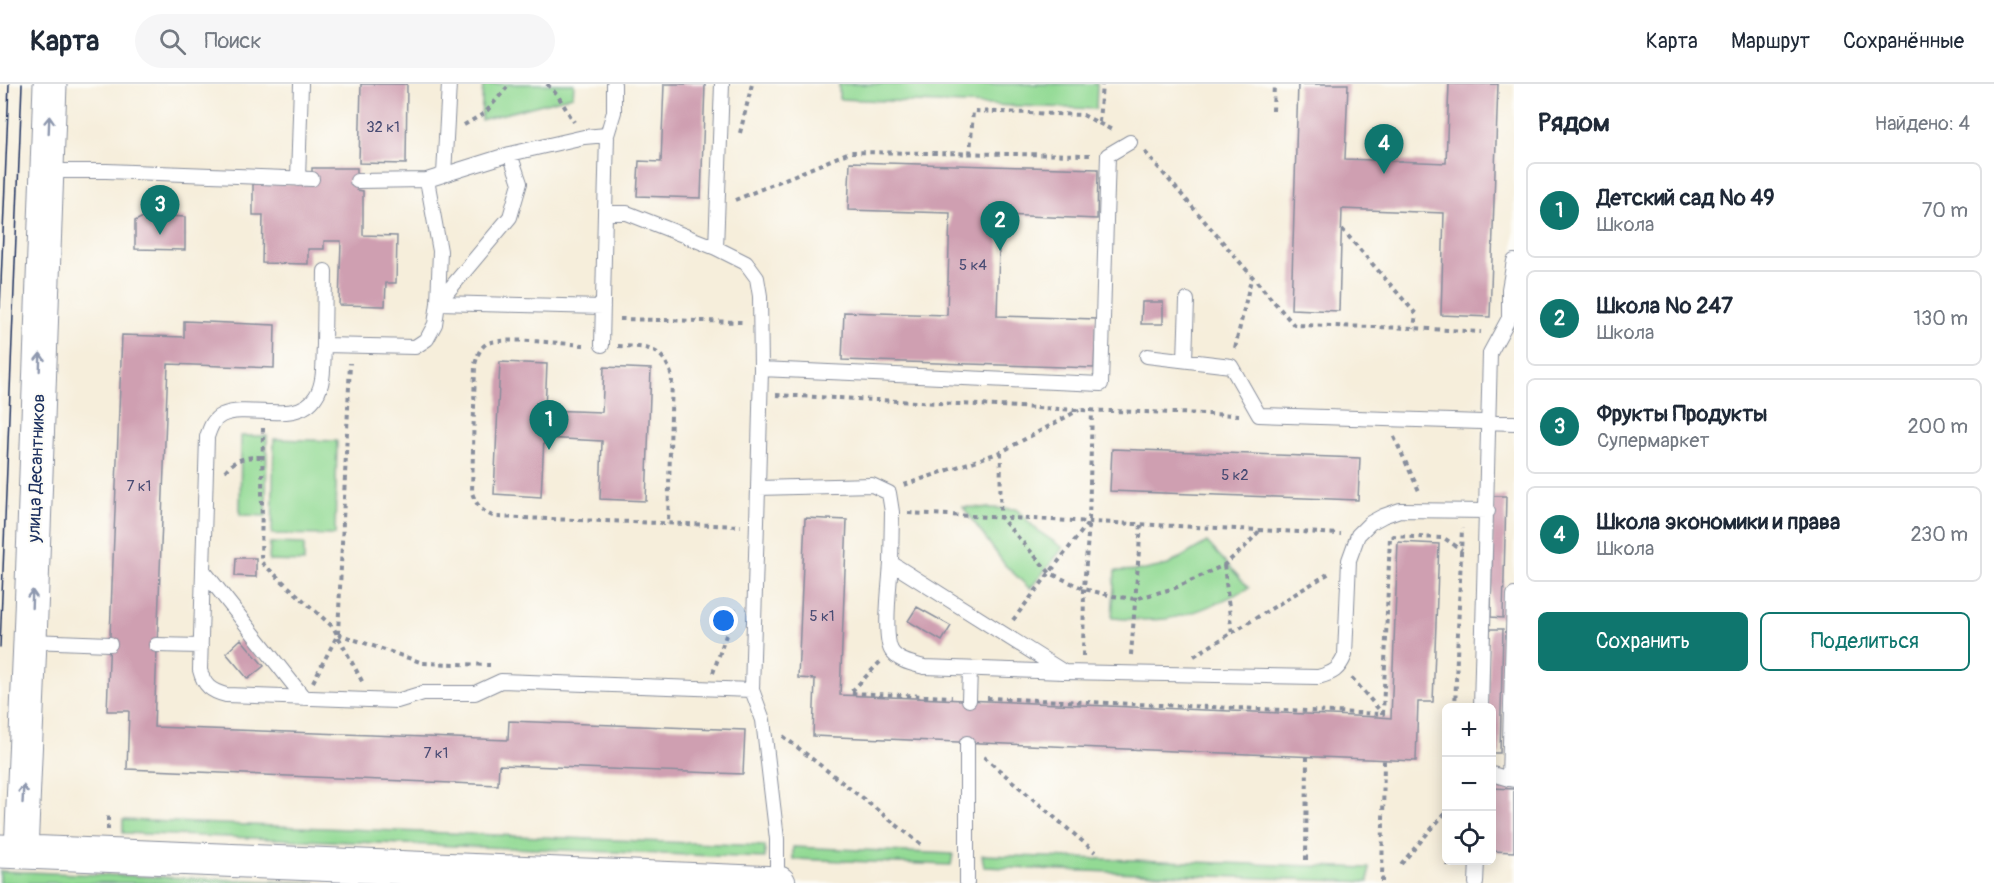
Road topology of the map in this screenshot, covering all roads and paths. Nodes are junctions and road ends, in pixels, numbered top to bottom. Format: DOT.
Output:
graph roads {
  1 [pos="50,84"];
  2 [pos="301,84"];
  3 [pos="449,84"];
  4 [pos="510,84"];
  5 [pos="547,84"];
  6 [pos="614,84"];
  7 [pos="722,84"];
  8 [pos="1102,84"];
  9 [pos="1274,84"];
  10 [pos="1273,111"];
  11 [pos="1099,122"];
  12 [pos="447,134"];
  13 [pos="607,135"];
  14 [pos="584,137"];
  15 [pos="1130,142"];
  16 [pos="510,154"];
  17 [pos="970,154"];
  18 [pos="1108,155"];
  19 [pos="47,171"];
  20 [pos="444,174"];
  21 [pos="427,180"];
  22 [pos="357,181"];
  23 [pos="718,208"];
  24 [pos="604,213"];
  25 [pos="1342,229"];
  26 [pos="716,248"];
  27 [pos="1514,261"];
  28 [pos="325,271"];
  29 [pos="1252,275"];
  30 [pos="1187,300"];
  31 [pos="438,303"];
  32 [pos="603,307"];
  33 [pos="1414,328"];
  34 [pos="1500,334"];
  35 [pos="324,345"];
  36 [pos="602,345"];
  37 [pos="351,346"];
  38 [pos="1147,356"];
  39 [pos="1185,360"];
  40 [pos="1231,366"];
  41 [pos="761,369"];
  42 [pos="761,394"];
  43 [pos="1092,409"];
  44 [pos="1079,410"];
  45 [pos="1259,416"];
  46 [pos="1387,420"];
  47 [pos="1489,421"];
  48 [pos="1514,423"];
  49 [pos="263,435"];
  50 [pos="1001,452"];
  51 [pos="262,457"];
  52 [pos="206,477"];
  53 [pos="758,488"];
  54 [pos="889,493"];
  55 [pos="1428,511"];
  56 [pos="1462,511"];
  57 [pos="1488,511"];
  58 [pos="892,512"];
  59 [pos="1000,518"];
  60 [pos="1089,522"];
  61 [pos="668,524"];
  62 [pos="1141,524"];
  63 [pos="743,526"];
  64 [pos="1261,529"];
  65 [pos="1341,534"];
  66 [pos="1349,560"];
  67 [pos="891,563"];
  68 [pos="1224,565"];
  69 [pos="203,570"];
  70 [pos="1050,573"];
  71 [pos="1084,589"];
  72 [pos="1514,595"];
  73 [pos="1135,599"];
  74 [pos="338,634"];
  75 [pos="1232,634"];
  76 [pos="1002,635"];
  77 [pos="30,641"];
  78 [pos="110,644"];
  79 [pos="156,645"];
  80 [pos="201,646"];
  81 [pos="1341,666"];
  82 [pos="970,669"];
  83 [pos="1064,672"];
  84 [pos="1083,673"];
  85 [pos="1130,674"];
  86 [pos="1185,674"];
  87 [pos="752,690"];
  88 [pos="304,698"];
  89 [pos="372,700"];
  90 [pos="969,700"];
  91 [pos="1455,703"];
  92 [pos="1481,703"];
  93 [pos="1383,714"];
  94 [pos="1512,719"];
  95 [pos="763,720"];
  96 [pos="967,743"];
  97 [pos="1307,757"];
  98 [pos="1384,760"];
  99 [pos="1496,775"];
  100 [pos="1511,779"];
  101 [pos="108,813"];
  102 [pos="1442,817"];
  103 [pos="108,835"];
  104 [pos="922,845"];
  105 [pos="10,852"];
  106 [pos="1095,852"];
  107 [pos="1306,860"];
  108 [pos="1401,864"];
  109 [pos="1477,865"];
  110 [pos="1382,882"];
  111 [pos="778,883"];
  112 [pos="967,883"];
  113 [pos="1476,883"];
  19 -- 1 [label="street, улица Десантников, one-way"];
  2 -- 19 [label="lane"];
  3 -- 12 [label="lane"];
  4 -- 12 [label="path"];
  5 -- 14 [label="path"];
  6 -- 13 [label="lane"];
  7 -- 23 [label="lane"];
  8 -- 11 [label="path"];
  9 -- 10 [label="path"];
  11 -- 15 [label="path"];
  11 -- 17 [label="path"];
  12 -- 20 [label="lane"];
  13 -- 14 [label="lane"];
  13 -- 24 [label="lane"];
  14 -- 16 [label="lane"];
  15 -- 18 [label="lane"];
  15 -- 29 [label="path"];
  16 -- 20 [label="lane"];
  16 -- 31 [label="lane"];
  17 -- 18 [label="path"];
  17 -- 23 [label="path"];
  18 -- 41 [label="lane"];
  77 -- 19 [label="street, улица Десантников, one-way"];
  20 -- 21 [label="lane"];
  21 -- 22 [label="lane"];
  21 -- 31 [label="lane"];
  23 -- 26 [label="lane"];
  24 -- 26 [label="lane"];
  24 -- 32 [label="lane"];
  25 -- 33 [label="path"];
  26 -- 41 [label="lane"];
  27 -- 34 [label="lane"];
  28 -- 35 [label="lane"];
  29 -- 33 [label="path"];
  29 -- 40 [label="path"];
  30 -- 39 [label="lane"];
  31 -- 32 [label="lane"];
  31 -- 37 [label="lane"];
  32 -- 36 [label="lane"];
  33 -- 34 [label="path"];
  34 -- 47 [label="lane"];
  35 -- 37 [label="lane"];
  35 -- 52 [label="lane"];
  36 -- 61 [label="path"];
  36 -- 61 [label="path"];
  37 -- 74 [label="path"];
  38 -- 39 [label="lane"];
  39 -- 40 [label="lane"];
  40 -- 45 [label="lane"];
  41 -- 42 [label="lane"];
  42 -- 44 [label="path"];
  42 -- 53 [label="lane"];
  43 -- 44 [label="path"];
  43 -- 45 [label="path"];
  43 -- 60 [label="path"];
  44 -- 50 [label="path"];
  45 -- 46 [label="lane"];
  46 -- 47 [label="lane"];
  46 -- 55 [label="path"];
  47 -- 48 [label="lane"];
  47 -- 57 [label="lane"];
  49 -- 51 [label="path"];
  50 -- 54 [label="path"];
  50 -- 59 [label="path"];
  51 -- 52 [label="path"];
  51 -- 74 [label="path"];
  52 -- 69 [label="lane"];
  53 -- 54 [label="lane"];
  53 -- 87 [label="lane"];
  54 -- 58 [label="lane"];
  55 -- 56 [label="lane"];
  55 -- 66 [label="lane"];
  56 -- 57 [label="lane"];
  56 -- 91 [label="path"];
  57 -- 92 [label="lane"];
  58 -- 59 [label="path"];
  58 -- 67 [label="lane"];
  59 -- 60 [label="path"];
  59 -- 70 [label="path"];
  60 -- 62 [label="path"];
  60 -- 70 [label="path"];
  60 -- 71 [label="path"];
  61 -- 63 [label="path"];
  62 -- 64 [label="path"];
  62 -- 73 [label="path"];
  64 -- 65 [label="path"];
  64 -- 68 [label="path"];
  66 -- 75 [label="path"];
  66 -- 81 [label="lane"];
  67 -- 76 [label="lane"];
  67 -- 82 [label="lane"];
  68 -- 73 [label="path"];
  68 -- 75 [label="path"];
  69 -- 80 [label="lane"];
  69 -- 88 [label="lane"];
  70 -- 71 [label="path"];
  70 -- 76 [label="path"];
  71 -- 73 [label="path"];
  71 -- 84 [label="path"];
  72 -- 94 [label="lane"];
  73 -- 85 [label="path"];
  74 -- 88 [label="path"];
  74 -- 89 [label="path"];
  75 -- 86 [label="path"];
  76 -- 83 [label="lane"];
  77 -- 78 [label="lane"];
  105 -- 77 [label="street, улица Десантников, one-way"];
  79 -- 80 [label="lane"];
  80 -- 88 [label="lane"];
  81 -- 86 [label="lane"];
  81 -- 93 [label="path"];
  82 -- 83 [label="lane"];
  82 -- 90 [label="lane"];
  83 -- 84 [label="lane"];
  84 -- 85 [label="lane"];
  85 -- 86 [label="lane"];
  87 -- 89 [label="lane"];
  87 -- 95 [label="lane"];
  88 -- 89 [label="lane"];
  94 -- 100 [label="lane"];
  95 -- 104 [label="path"];
  95 -- 111 [label="lane"];
  96 -- 106 [label="path"];
  96 -- 112 [label="lane"];
  97 -- 107 [label="path"];
  98 -- 110 [label="path"];
  99 -- 100 [label="lane"];
  101 -- 103 [label="path"];
  102 -- 108 [label="path"];
  105 -- 111 [label="street"];
  109 -- 113 [label="lane"];
}
